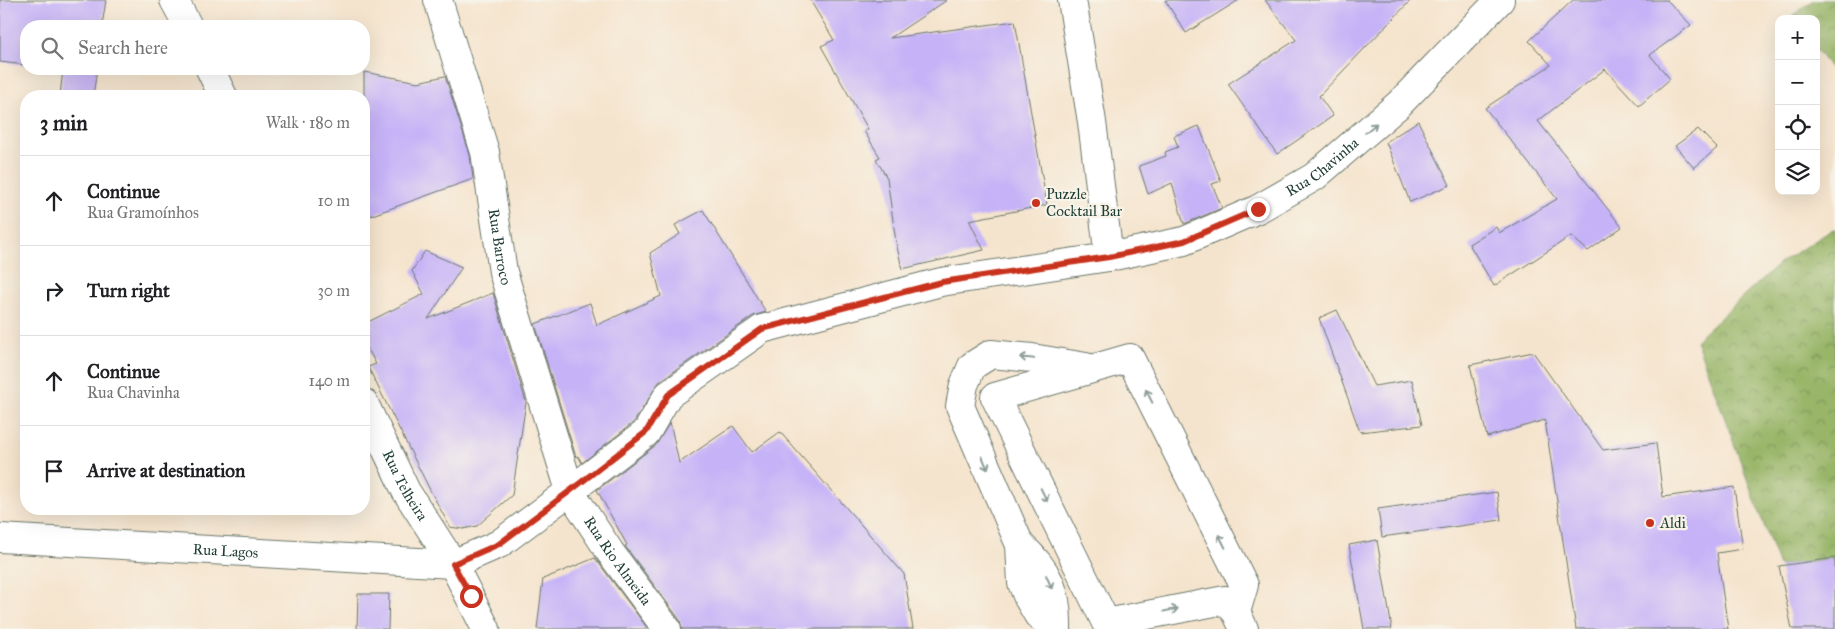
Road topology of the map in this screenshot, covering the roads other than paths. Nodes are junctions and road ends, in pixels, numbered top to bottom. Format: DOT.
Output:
graph roads {
  1 [pos="174,0"];
  2 [pos="438,0"];
  3 [pos="1072,0"];
  4 [pos="1500,0"];
  5 [pos="185,20"];
  6 [pos="213,75"];
  7 [pos="220,90"];
  8 [pos="1109,257"];
  9 [pos="1092,368"];
  10 [pos="370,416"];
  11 [pos="570,491"];
  12 [pos="0,538"];
  13 [pos="453,564"];
  14 [pos="1240,620"];
  15 [pos="486,629"];
  16 [pos="667,629"];
  17 [pos="1055,629"];
  1 -- 5 [label="street"];
  2 -- 11 [label="street, Rua Barroco"];
  3 -- 8 [label="street"];
  8 -- 4 [label="street, Rua Chavinha, one-way"];
  6 -- 7 [label="street"];
  8 -- 11 [label="street, Rua Chavinha"];
  14 -- 9 [label="street, one-way"];
  9 -- 14 [label="street, one-way"];
  9 -- 17 [label="street, one-way"];
  10 -- 13 [label="street, Rua Telheira"];
  11 -- 13 [label="street, Rua Chavinha"];
  11 -- 16 [label="street, Rua Rio Almeida"];
  12 -- 13 [label="street, Rua Lagos"];
  13 -- 15 [label="street, Rua Telheira"];
}
